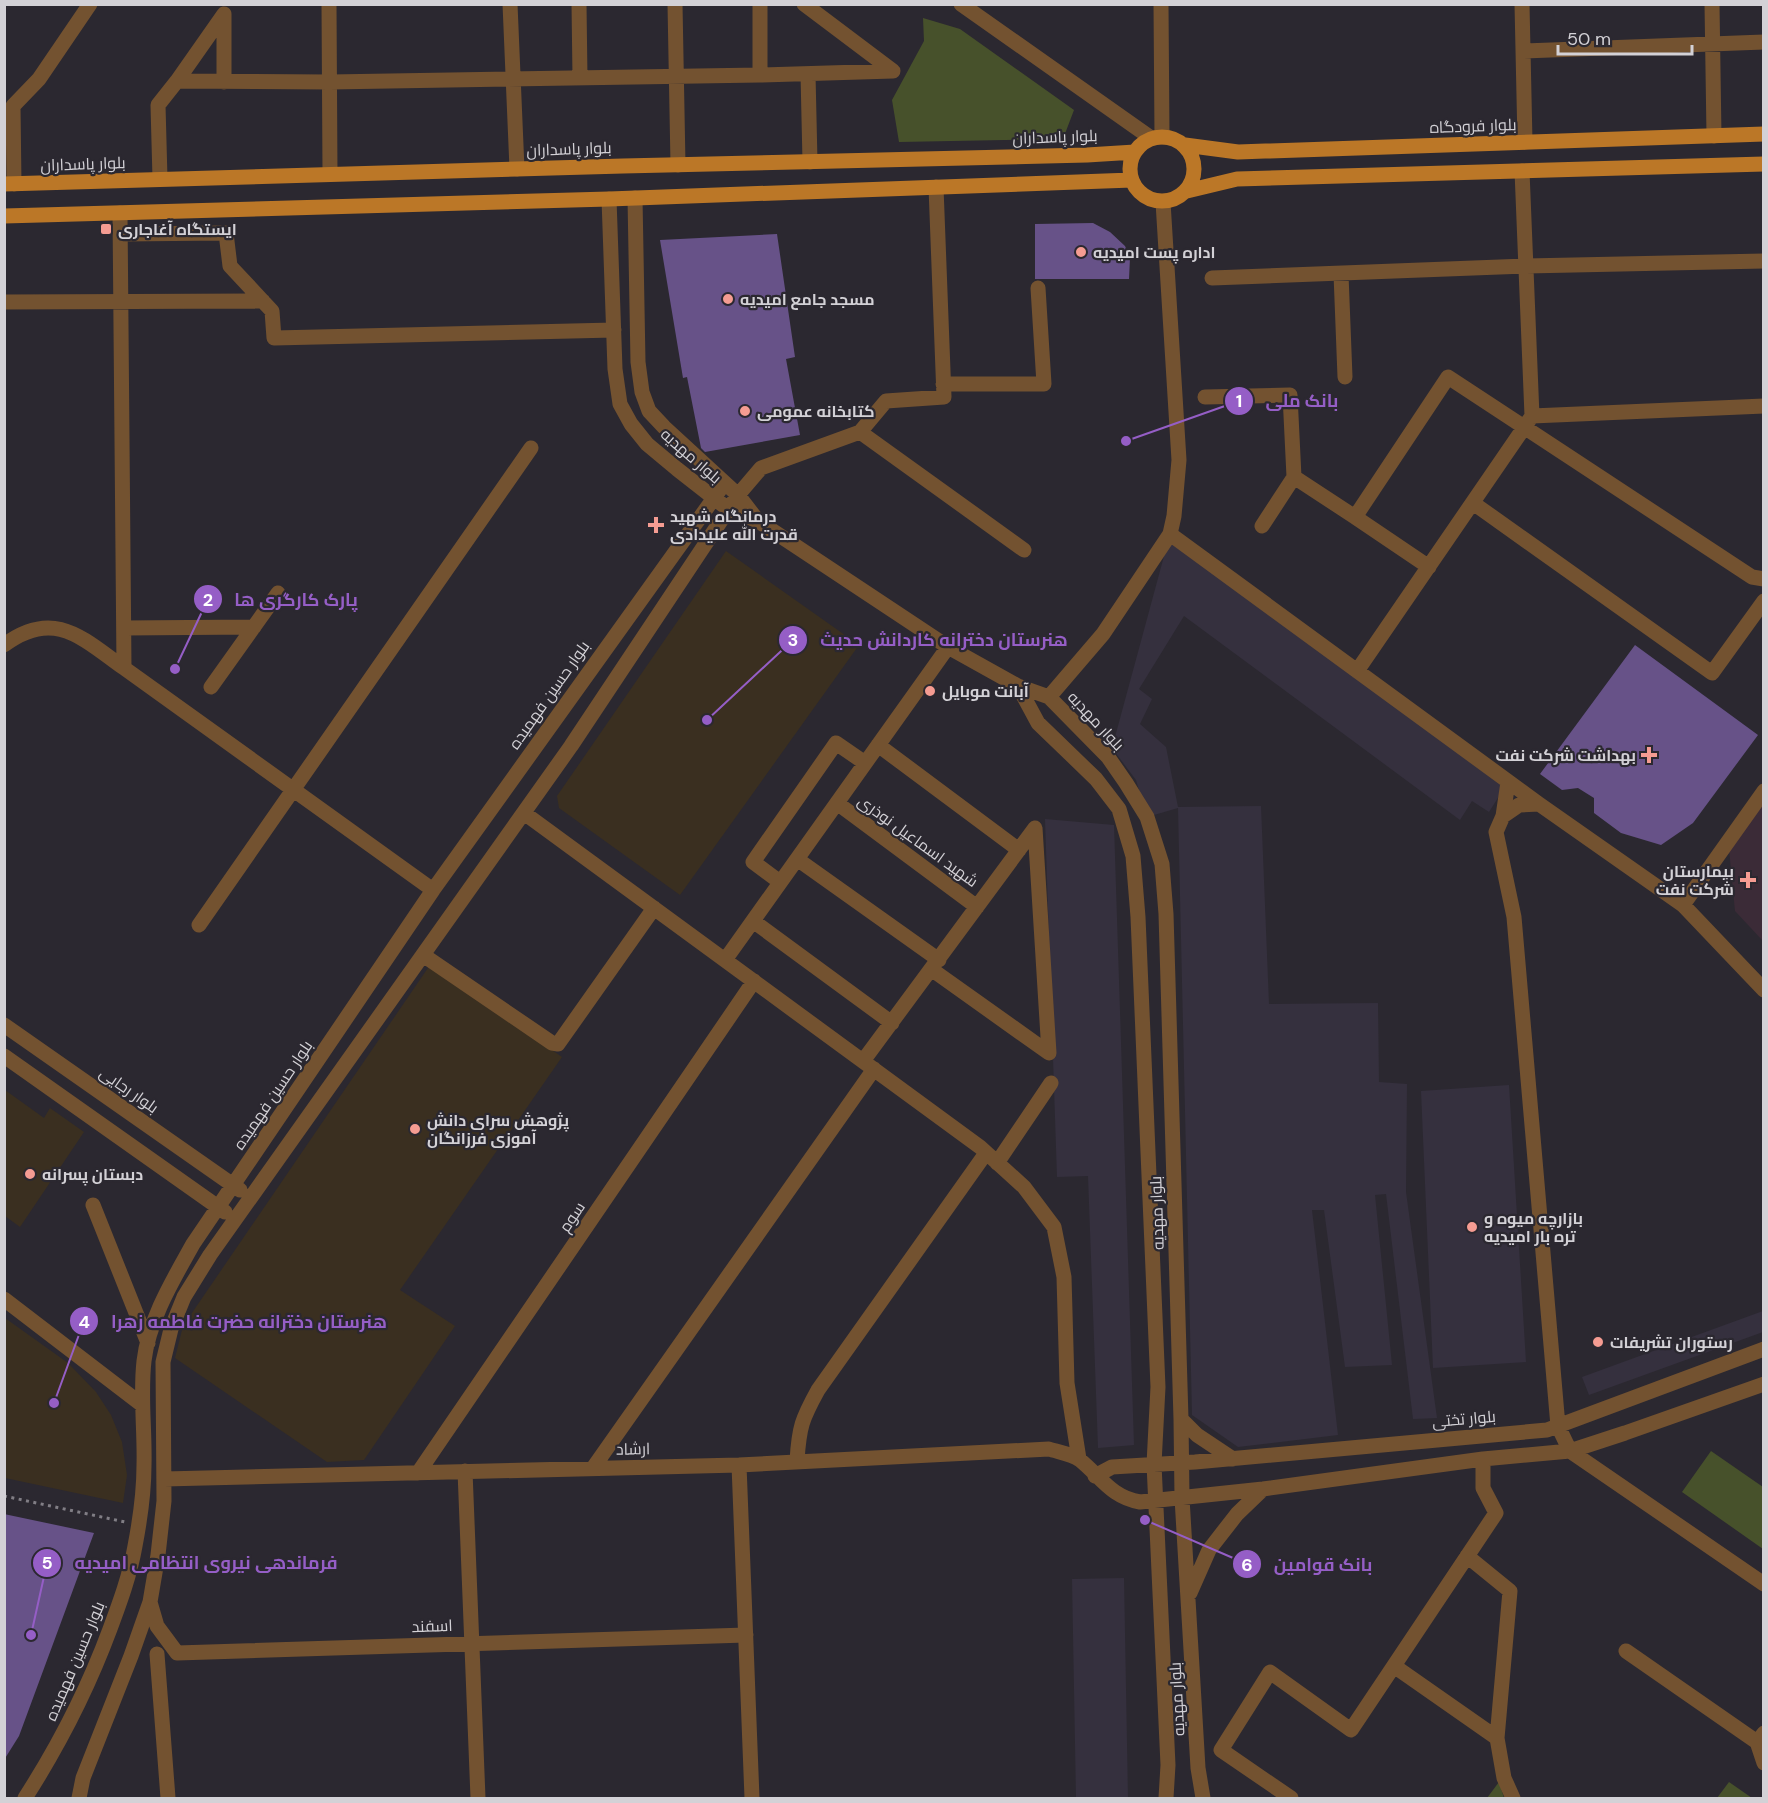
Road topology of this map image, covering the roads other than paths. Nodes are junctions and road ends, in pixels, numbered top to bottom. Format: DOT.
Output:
graph roads {
  1 [pos="90,4"];
  2 [pos="329,4"];
  3 [pos="510,4"];
  4 [pos="675,4"];
  5 [pos="760,4"];
  6 [pos="804,4"];
  7 [pos="961,4"];
  8 [pos="1161,4"];
  9 [pos="1522,4"];
  10 [pos="1712,4"];
  11 [pos="580,5"];
  12 [pos="1764,42"];
  13 [pos="1713,44"];
  14 [pos="1523,51"];
  15 [pos="808,74"];
  16 [pos="760,75"];
  17 [pos="677,77"];
  18 [pos="580,78"];
  19 [pos="512,80"];
  20 [pos="177,81"];
  21 [pos="224,82"];
  22 [pos="330,82"];
  23 [pos="1764,134"];
  24 [pos="1714,136"];
  25 [pos="1156,138"];
  26 [pos="1525,142"];
  27 [pos="1185,145"];
  28 [pos="1135,152"];
  29 [pos="810,162"];
  30 [pos="1764,164"];
  31 [pos="678,165"];
  32 [pos="517,169"];
  33 [pos="1522,171"];
  34 [pos="330,174"];
  35 [pos="160,179"];
  36 [pos="1132,180"];
  37 [pos="9,184"];
  38 [pos="936,187"];
  39 [pos="1187,191"];
  40 [pos="635,198"];
  41 [pos="609,199"];
  42 [pos="1163,202"];
  43 [pos="120,213"];
  44 [pos="4,216"];
  45 [pos="121,234"];
  46 [pos="1764,261"];
  47 [pos="1526,266"];
  48 [pos="1341,274"];
  49 [pos="1212,278"];
  50 [pos="1038,288"];
  51 [pos="122,301"];
  52 [pos="262,301"];
  53 [pos="4,302"];
  54 [pos="614,330"];
  55 [pos="1345,377"];
  56 [pos="943,384"];
  57 [pos="1205,397"];
  58 [pos="1764,406"];
  59 [pos="1528,421"];
  60 [pos="860,432"];
  61 [pos="531,448"];
  62 [pos="1294,477"];
  63 [pos="724,484"];
  64 [pos="738,495"];
  65 [pos="713,500"];
  66 [pos="1473,503"];
  67 [pos="728,509"];
  68 [pos="1355,517"];
  69 [pos="758,521"];
  70 [pos="1262,526"];
  71 [pos="1170,534"];
  72 [pos="1024,550"];
  73 [pos="1429,567"];
  74 [pos="1764,579"];
  75 [pos="278,593"];
  76 [pos="1764,602"];
  77 [pos="254,627"];
  78 [pos="124,628"];
  79 [pos="4,645"];
  80 [pos="948,647"];
  81 [pos="124,668"];
  82 [pos="1357,671"];
  83 [pos="1018,686"];
  84 [pos="212,687"];
  85 [pos="1049,697"];
  86 [pos="878,745"];
  87 [pos="865,763"];
  88 [pos="1508,782"];
  89 [pos="293,789"];
  90 [pos="1764,791"];
  91 [pos="837,803"];
  92 [pos="1539,804"];
  93 [pos="524,813"];
  94 [pos="1503,816"];
  95 [pos="1019,850"];
  96 [pos="796,859"];
  97 [pos="780,882"];
  98 [pos="433,890"];
  99 [pos="1683,905"];
  100 [pos="977,907"];
  101 [pos="654,908"];
  102 [pos="753,921"];
  103 [pos="199,925"];
  104 [pos="423,955"];
  105 [pos="725,960"];
  106 [pos="935,964"];
  107 [pos="754,981"];
  108 [pos="1764,990"];
  109 [pos="892,1023"];
  110 [pos="4,1025"];
  111 [pos="4,1056"];
  112 [pos="868,1065"];
  113 [pos="1051,1083"];
  114 [pos="992,1157"];
  115 [pos="234,1185"];
  116 [pos="251,1197"];
  117 [pos="93,1205"];
  118 [pos="219,1207"];
  119 [pos="236,1219"];
  120 [pos="4,1299"];
  121 [pos="148,1343"];
  122 [pos="1764,1349"];
  123 [pos="1764,1384"];
  124 [pos="141,1404"];
  125 [pos="1181,1419"];
  126 [pos="1558,1426"];
  127 [pos="1570,1451"];
  128 [pos="1078,1459"];
  129 [pos="1233,1459"];
  130 [pos="1483,1459"];
  131 [pos="797,1461"];
  132 [pos="1182,1463"];
  133 [pos="1154,1464"];
  134 [pos="739,1465"];
  135 [pos="593,1468"];
  136 [pos="465,1471"];
  137 [pos="418,1473"];
  138 [pos="1095,1476"];
  139 [pos="164,1479"];
  140 [pos="1263,1489"];
  141 [pos="1182,1498"];
  142 [pos="1156,1499"];
  143 [pos="1467,1556"];
  144 [pos="1764,1584"];
  145 [pos="1189,1596"];
  146 [pos="150,1602"];
  147 [pos="746,1635"];
  148 [pos="472,1643"];
  149 [pos="1626,1651"];
  150 [pos="177,1653"];
  151 [pos="156,1654"];
  152 [pos="131,1656"];
  153 [pos="1394,1666"];
  154 [pos="1497,1738"];
  155 [pos="1760,1738"];
  156 [pos="1764,1763"];
  157 [pos="25,1798"];
  158 [pos="79,1798"];
  159 [pos="168,1798"];
  160 [pos="478,1798"];
  161 [pos="752,1798"];
  162 [pos="1166,1798"];
  163 [pos="1203,1798"];
  164 [pos="1292,1798"];
  165 [pos="1513,1798"];
  1 -- 37 [label="street"];
  2 -- 22 [label="street"];
  3 -- 19 [label="street"];
  4 -- 17 [label="street"];
  5 -- 16 [label="street"];
  6 -- 15 [label="street"];
  7 -- 25 [label="street"];
  8 -- 25 [label="street"];
  9 -- 14 [label="street"];
  10 -- 13 [label="street"];
  11 -- 18 [label="street"];
  12 -- 13 [label="street"];
  13 -- 14 [label="street"];
  13 -- 24 [label="street"];
  14 -- 26 [label="street"];
  15 -- 16 [label="street"];
  15 -- 29 [label="street"];
  16 -- 17 [label="street"];
  17 -- 18 [label="street"];
  17 -- 31 [label="street"];
  18 -- 19 [label="street"];
  19 -- 22 [label="street"];
  19 -- 32 [label="street"];
  20 -- 21 [label="street"];
  20 -- 21 [label="street"];
  20 -- 35 [label="street"];
  21 -- 22 [label="street"];
  22 -- 34 [label="street"];
  23 -- 24 [label="main road, بلوار فرودگاه"];
  24 -- 26 [label="main road, بلوار فرودگاه"];
  25 -- 27 [label="main road"];
  25 -- 28 [label="main road"];
  26 -- 27 [label="main road, بلوار فرودگاه"];
  27 -- 39 [label="main road"];
  28 -- 29 [label="main road, بلوار پاسداران"];
  28 -- 36 [label="main road"];
  29 -- 31 [label="main road, بلوار پاسداران"];
  30 -- 33 [label="main road"];
  31 -- 32 [label="main road, بلوار پاسداران"];
  32 -- 34 [label="main road, بلوار پاسداران"];
  33 -- 39 [label="main road"];
  33 -- 47 [label="street"];
  34 -- 35 [label="main road, بلوار پاسداران"];
  35 -- 37 [label="main road, بلوار پاسداران"];
  36 -- 38 [label="main road"];
  36 -- 42 [label="main road"];
  38 -- 40 [label="main road"];
  38 -- 56 [label="street"];
  39 -- 42 [label="main road"];
  40 -- 41 [label="main road"];
  40 -- 63 [label="street, بلوار مهدیه"];
  41 -- 43 [label="main road"];
  41 -- 54 [label="street, بلوار مهدیه"];
  42 -- 71 [label="street"];
  43 -- 44 [label="main road"];
  43 -- 45 [label="street"];
  45 -- 51 [label="street"];
  45 -- 52 [label="street"];
  46 -- 47 [label="street"];
  47 -- 48 [label="street"];
  47 -- 59 [label="street"];
  48 -- 49 [label="street"];
  48 -- 55 [label="street"];
  50 -- 56 [label="street"];
  51 -- 52 [label="street"];
  51 -- 53 [label="street"];
  51 -- 78 [label="street"];
  52 -- 54 [label="street"];
  54 -- 65 [label="street, بلوار مهدیه"];
  56 -- 60 [label="street"];
  57 -- 62 [label="street"];
  58 -- 59 [label="street"];
  59 -- 66 [label="street"];
  59 -- 68 [label="street"];
  59 -- 74 [label="street"];
  60 -- 64 [label="street"];
  60 -- 72 [label="street"];
  61 -- 89 [label="street"];
  62 -- 68 [label="street"];
  62 -- 70 [label="street"];
  63 -- 64 [label="street, بلوار مهدیه"];
  63 -- 65 [label="street, بلوار حسین فهمیده"];
  64 -- 67 [label="street"];
  64 -- 69 [label="street, بلوار مهدیه"];
  65 -- 67 [label="street, بلوار مهدیه"];
  65 -- 98 [label="street, بلوار حسین فهمیده"];
  66 -- 73 [label="street"];
  66 -- 76 [label="street"];
  67 -- 69 [label="street, بلوار مهدیه"];
  67 -- 93 [label="street"];
  68 -- 73 [label="street"];
  69 -- 80 [label="street, بلوار مهدیه"];
  71 -- 82 [label="street"];
  71 -- 85 [label="street"];
  73 -- 82 [label="street"];
  75 -- 77 [label="street"];
  77 -- 78 [label="street"];
  77 -- 84 [label="street"];
  78 -- 81 [label="street"];
  79 -- 81 [label="street"];
  80 -- 83 [label="street, بلوار مهدیه"];
  80 -- 86 [label="street"];
  81 -- 89 [label="street"];
  82 -- 88 [label="street"];
  83 -- 85 [label="street, بلوار مهدیه"];
  83 -- 133 [label="street, بلوار مهدیه"];
  85 -- 125 [label="street, بلوار مهدیه"];
  86 -- 87 [label="street"];
  86 -- 95 [label="street"];
  87 -- 91 [label="street"];
  87 -- 97 [label="street"];
  88 -- 92 [label="street"];
  88 -- 94 [label="street"];
  89 -- 98 [label="street"];
  89 -- 103 [label="street"];
  90 -- 99 [label="street"];
  91 -- 96 [label="street"];
  91 -- 100 [label="street, شهید اسماعیل نوذری"];
  92 -- 94 [label="street"];
  92 -- 99 [label="street"];
  93 -- 101 [label="street"];
  93 -- 104 [label="street"];
  94 -- 126 [label="street"];
  95 -- 100 [label="street"];
  95 -- 106 [label="street"];
  96 -- 97 [label="street"];
  96 -- 106 [label="street"];
  97 -- 102 [label="street"];
  98 -- 115 [label="street, بلوار حسین فهمیده"];
  99 -- 108 [label="street"];
  100 -- 106 [label="street"];
  101 -- 104 [label="street"];
  101 -- 105 [label="street"];
  102 -- 105 [label="street"];
  102 -- 109 [label="street"];
  104 -- 116 [label="street"];
  105 -- 107 [label="street"];
  106 -- 109 [label="street"];
  107 -- 112 [label="street"];
  107 -- 137 [label="street, سوم"];
  109 -- 112 [label="street"];
  110 -- 115 [label="street, بلوار رجایی"];
  111 -- 118 [label="street"];
  112 -- 114 [label="street"];
  112 -- 135 [label="street"];
  113 -- 114 [label="street"];
  114 -- 128 [label="street"];
  114 -- 131 [label="street"];
  115 -- 116 [label="street, بلوار رجایی"];
  115 -- 118 [label="street, بلوار حسین فهمیده"];
  116 -- 119 [label="street"];
  117 -- 121 [label="street"];
  118 -- 119 [label="street"];
  118 -- 121 [label="street, بلوار حسین فهمیده"];
  119 -- 139 [label="street"];
  120 -- 124 [label="street"];
  121 -- 124 [label="street, بلوار حسین فهمیده"];
  122 -- 126 [label="street, بلوار تختی"];
  123 -- 127 [label="street"];
  124 -- 157 [label="street, بلوار حسین فهمیده"];
  125 -- 129 [label="street"];
  125 -- 132 [label="street, بلوار مهدیه"];
  126 -- 127 [label="street"];
  126 -- 129 [label="street, بلوار تختی"];
  127 -- 130 [label="street"];
  127 -- 144 [label="street"];
  128 -- 131 [label="street, ارشاد"];
  128 -- 138 [label="street, ارشاد"];
  129 -- 132 [label="street, بلوار تختی"];
  130 -- 140 [label="street"];
  130 -- 143 [label="street"];
  131 -- 134 [label="street, ارشاد"];
  132 -- 133 [label="street, بلوار تختی"];
  132 -- 141 [label="street, بلوار مهدیه"];
  133 -- 138 [label="street"];
  133 -- 142 [label="street, بلوار مهدیه"];
  134 -- 135 [label="street, ارشاد"];
  134 -- 147 [label="street"];
  135 -- 136 [label="street, ارشاد"];
  136 -- 137 [label="street, ارشاد"];
  136 -- 148 [label="street"];
  137 -- 139 [label="street, ارشاد"];
  138 -- 142 [label="street, ارشاد"];
  139 -- 146 [label="street"];
  140 -- 141 [label="street"];
  140 -- 145 [label="street"];
  141 -- 142 [label="street"];
  141 -- 145 [label="street, بلوار مهدیه"];
  142 -- 162 [label="street, بلوار مهدیه"];
  143 -- 153 [label="street"];
  143 -- 154 [label="street"];
  145 -- 163 [label="street, بلوار مهدیه"];
  146 -- 150 [label="street"];
  146 -- 152 [label="street"];
  147 -- 148 [label="street, اسفند"];
  147 -- 161 [label="street"];
  148 -- 150 [label="street, اسفند"];
  148 -- 160 [label="street"];
  149 -- 155 [label="street"];
  150 -- 151 [label="street, اسفند"];
  151 -- 152 [label="street, اسفند"];
  151 -- 159 [label="street"];
  152 -- 158 [label="street"];
  153 -- 154 [label="street"];
  153 -- 164 [label="street"];
  154 -- 165 [label="street"];
  155 -- 156 [label="street"];
}
